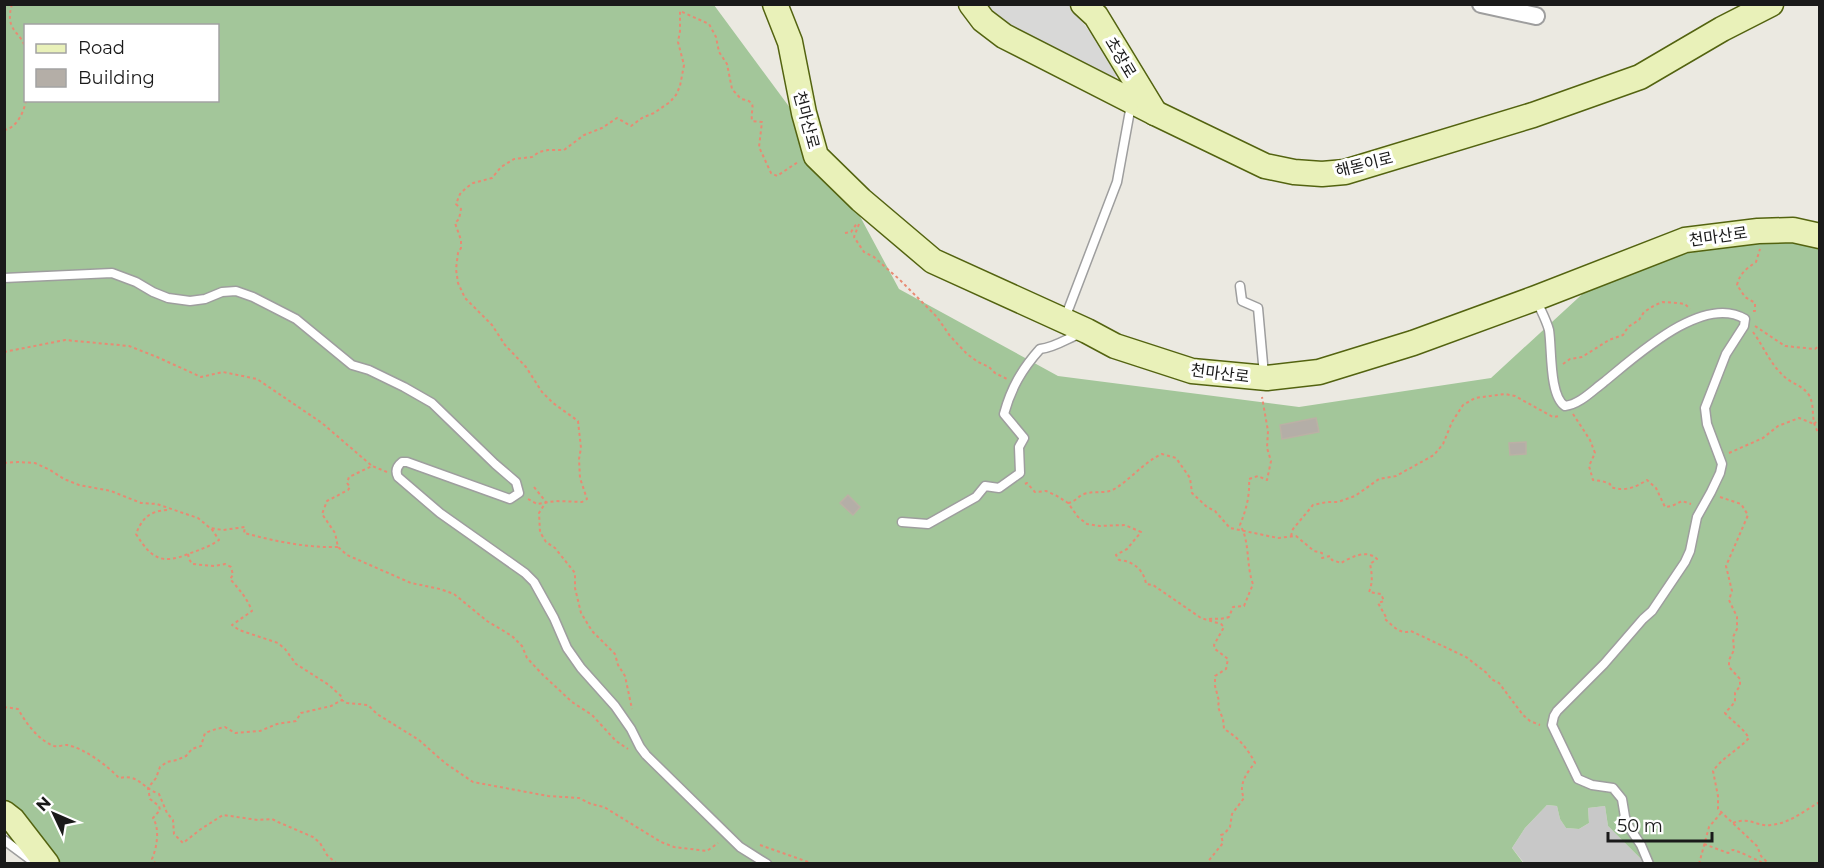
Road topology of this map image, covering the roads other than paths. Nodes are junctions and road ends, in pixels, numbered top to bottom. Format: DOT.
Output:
graph roads {
  1 [pos="775,4"];
  2 [pos="971,4"];
  3 [pos="1481,4"];
  4 [pos="1771,4"];
  5 [pos="1093,8"];
  6 [pos="1536,16"];
  7 [pos="1132,102"];
  8 [pos="1155,113"];
  9 [pos="1820,236"];
  10 [pos="4,278"];
  11 [pos="1240,286"];
  12 [pos="1536,298"];
  13 [pos="1064,321"];
  14 [pos="1087,331"];
  15 [pos="1260,378"];
  16 [pos="902,522"];
  17 [pos="4,813"];
  18 [pos="6,844"];
  19 [pos="35,864"];
  20 [pos="47,864"];
  21 [pos="767,864"];
  22 [pos="1649,864"];
  1 -- 13 [label="street, 천마산로"];
  2 -- 7 [label="street, 해돋이로"];
  3 -- 6 [label="street"];
  4 -- 8 [label="street, 해돋이로"];
  5 -- 8 [label="street, 초장로"];
  7 -- 8 [label="street, 해돋이로"];
  7 -- 13 [label="lane"];
  9 -- 12 [label="street, 천마산로"];
  10 -- 21 [label="lane"];
  11 -- 15 [label="lane"];
  12 -- 15 [label="street, 천마산로"];
  12 -- 22 [label="lane"];
  13 -- 14 [label="street, 천마산로"];
  14 -- 15 [label="street, 천마산로"];
  14 -- 16 [label="lane"];
  17 -- 20 [label="street"];
  18 -- 19 [label="lane"];
}
